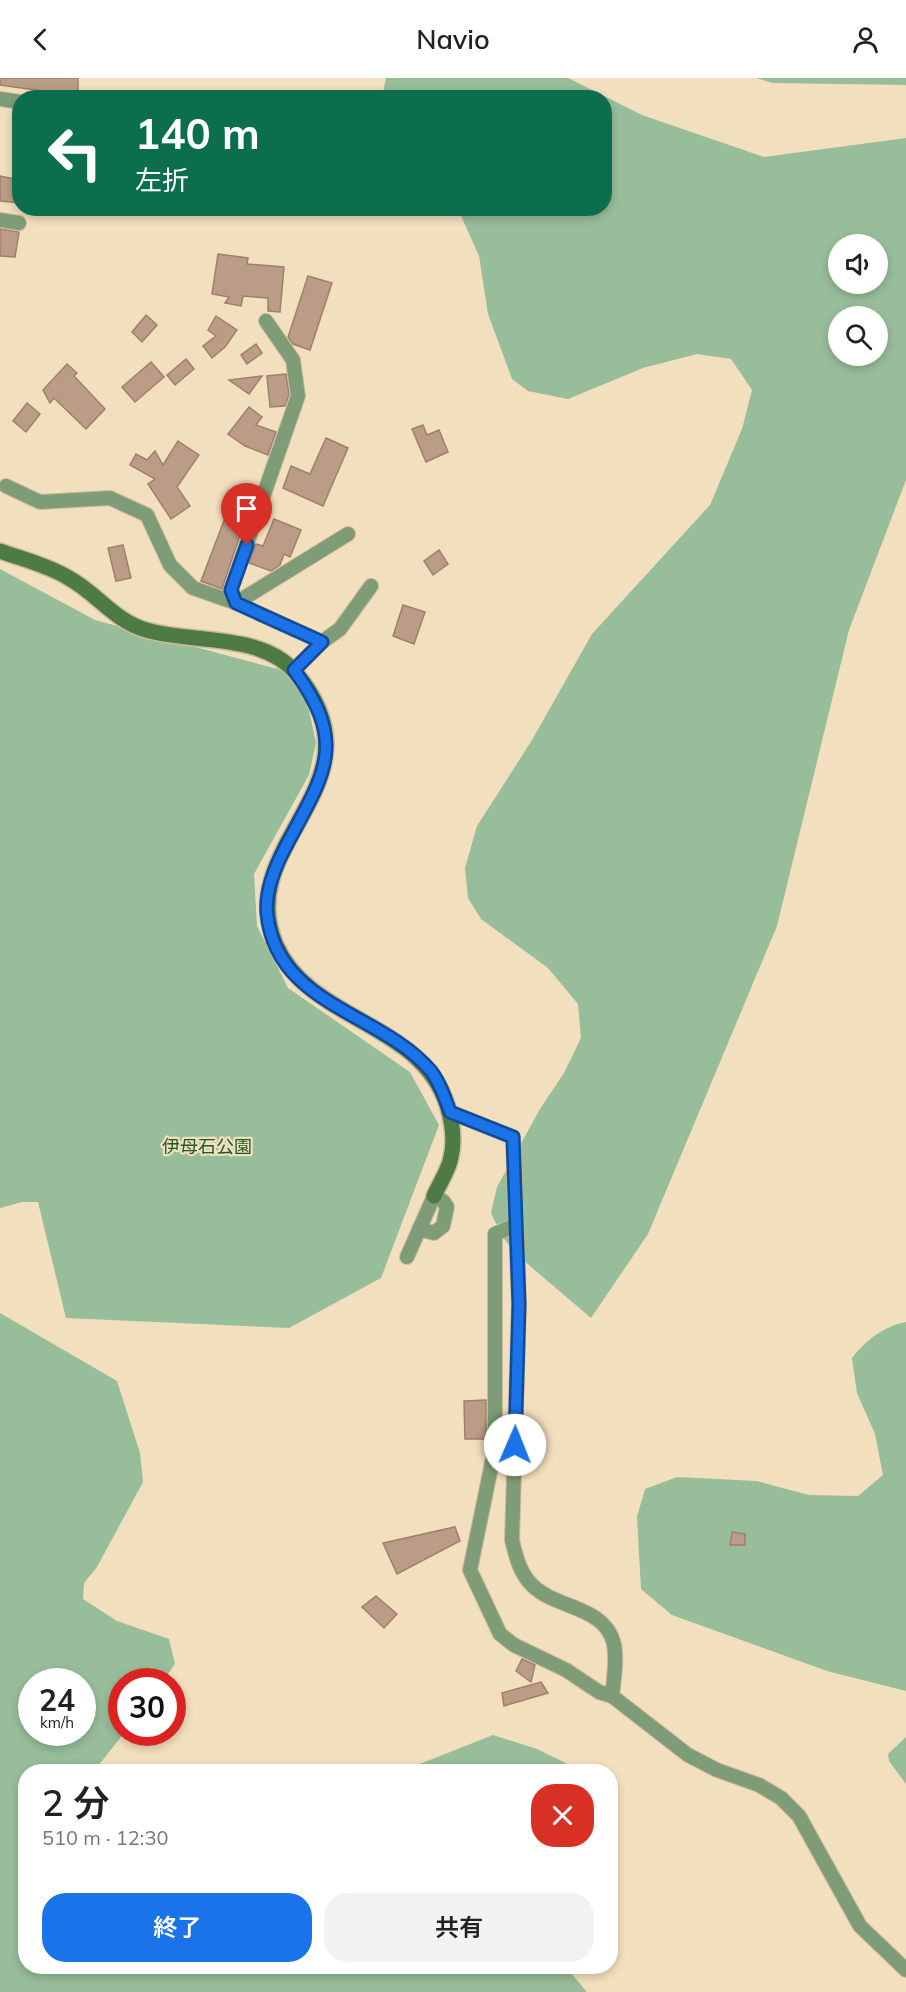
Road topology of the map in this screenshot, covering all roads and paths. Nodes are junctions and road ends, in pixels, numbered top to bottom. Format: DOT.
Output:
graph roads {
  1 [pos="0,220"];
  2 [pos="19,223"];
  3 [pos="266,321"];
  4 [pos="6,486"];
  5 [pos="348,534"];
  6 [pos="0,551"];
  7 [pos="371,586"];
  8 [pos="236,603"];
  9 [pos="322,642"];
  10 [pos="294,670"];
  11 [pos="450,1112"];
  12 [pos="434,1196"];
  13 [pos="516,1225"];
  14 [pos="419,1229"];
  15 [pos="407,1257"];
  16 [pos="612,1695"];
  17 [pos="906,1971"];
  1 -- 2 [label="street"];
  3 -- 8 [label="street"];
  4 -- 8 [label="street"];
  5 -- 8 [label="street"];
  6 -- 10 [label="street"];
  7 -- 9 [label="street"];
  8 -- 9 [label="street"];
  9 -- 10 [label="street"];
  10 -- 11 [label="street"];
  11 -- 12 [label="street"];
  11 -- 13 [label="street"];
  12 -- 14 [label="street"];
  12 -- 14 [label="street"];
  13 -- 16 [label="street"];
  13 -- 16 [label="street"];
  14 -- 15 [label="street"];
  16 -- 17 [label="street"];
}
